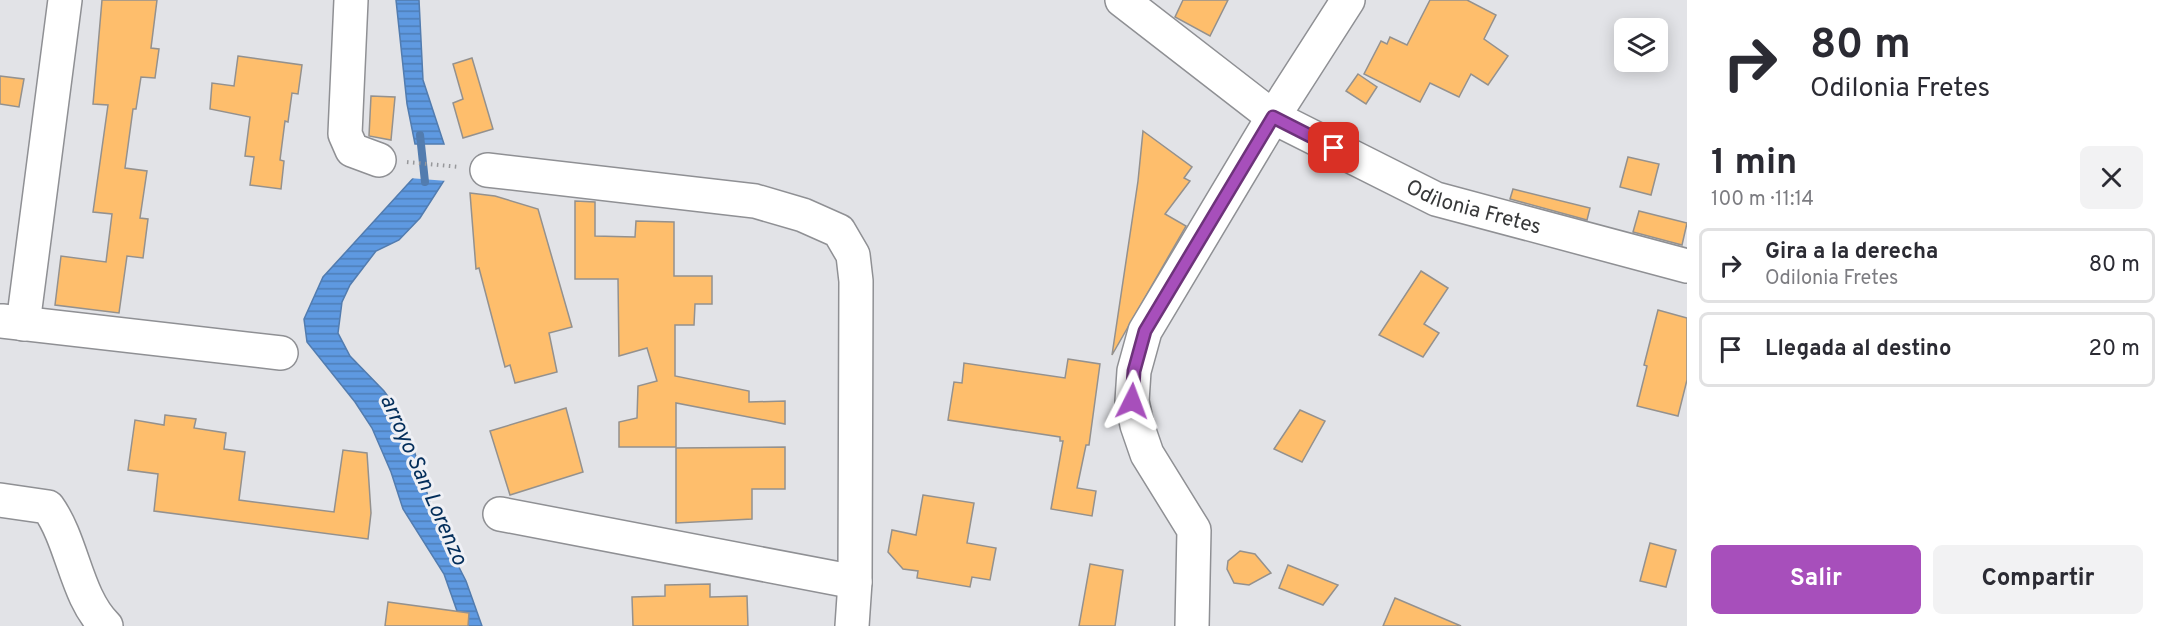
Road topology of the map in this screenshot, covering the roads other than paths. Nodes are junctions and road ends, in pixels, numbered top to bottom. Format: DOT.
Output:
graph roads {
  1 [pos="65,0"];
  2 [pos="351,0"];
  3 [pos="1122,0"];
  4 [pos="1348,0"];
  5 [pos="1273,117"];
  6 [pos="379,160"];
  7 [pos="487,170"];
  8 [pos="1687,266"];
  9 [pos="11,322"];
  10 [pos="280,353"];
  11 [pos="0,500"];
  12 [pos="500,514"];
  13 [pos="855,582"];
  14 [pos="106,626"];
  15 [pos="852,626"];
  16 [pos="1192,626"];
  1 -- 9 [label="street"];
  2 -- 6 [label="street"];
  3 -- 5 [label="street, Odilonia Fretes"];
  4 -- 5 [label="street"];
  5 -- 8 [label="street, Odilonia Fretes"];
  5 -- 16 [label="street"];
  7 -- 13 [label="street"];
  9 -- 10 [label="street"];
  11 -- 14 [label="street"];
  12 -- 13 [label="street"];
  13 -- 15 [label="street"];
}
